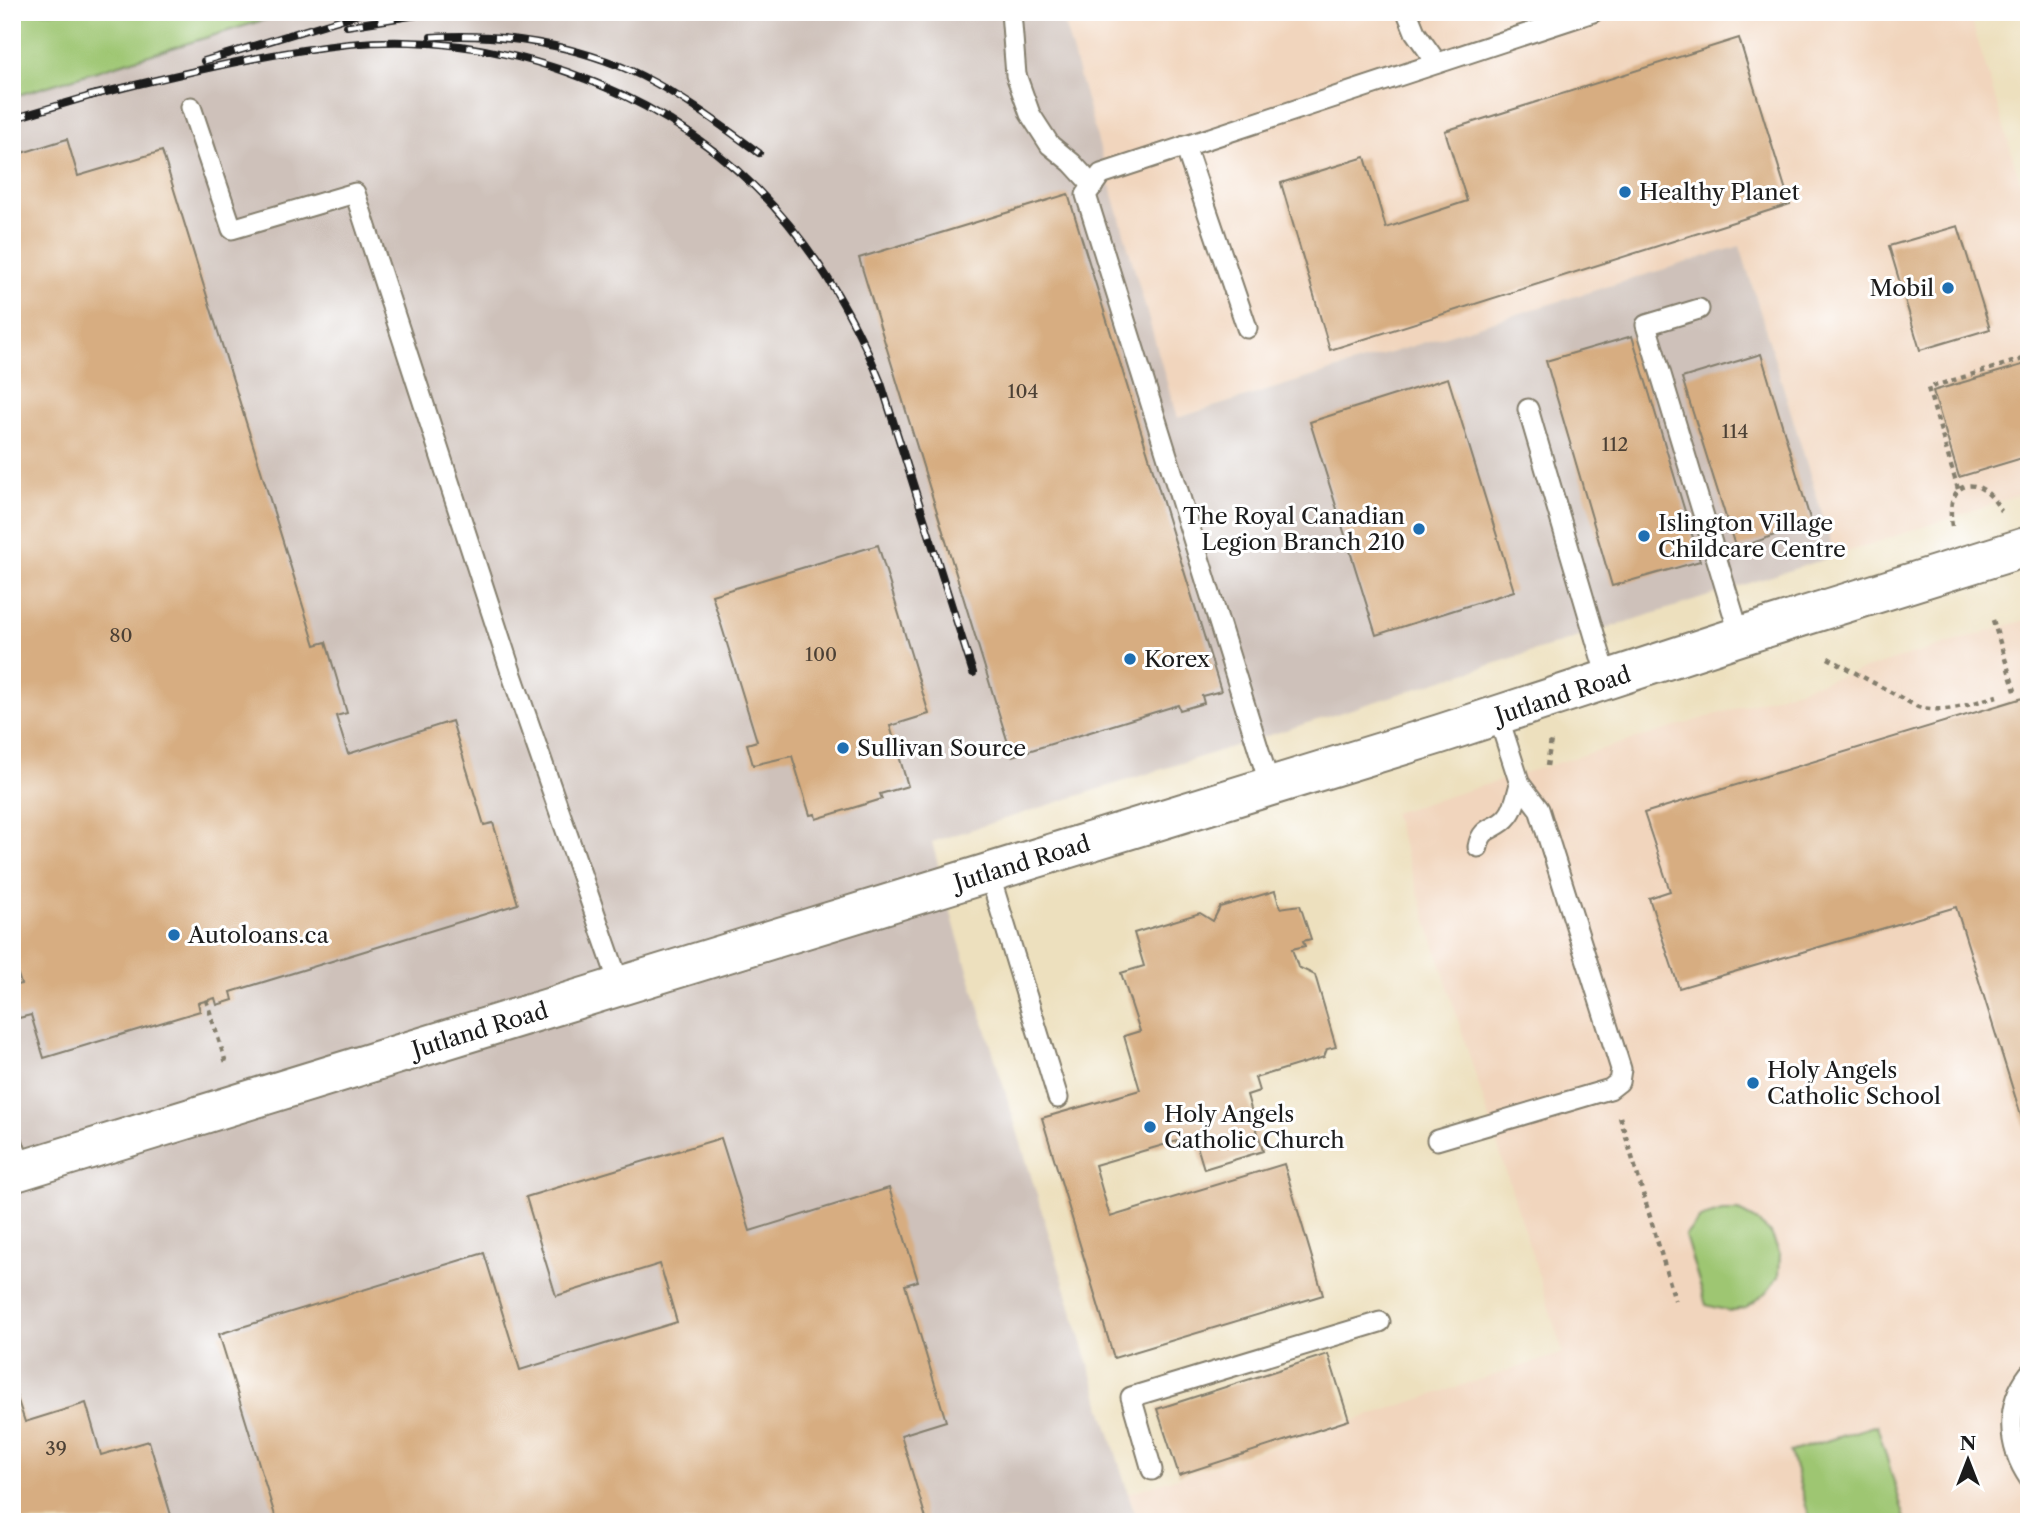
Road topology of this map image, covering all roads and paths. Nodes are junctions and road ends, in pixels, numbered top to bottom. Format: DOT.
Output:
graph roads {
  1 [pos="1011,12"];
  2 [pos="1407,12"];
  3 [pos="1593,12"];
  4 [pos="1437,63"];
  5 [pos="191,107"];
  6 [pos="1185,146"];
  7 [pos="1093,186"];
  8 [pos="1699,309"];
  9 [pos="1247,328"];
  10 [pos="2029,357"];
  11 [pos="1528,408"];
  12 [pos="1958,489"];
  13 [pos="2001,511"];
  14 [pos="1952,526"];
  15 [pos="2029,546"];
  16 [pos="1993,620"];
  17 [pos="1740,636"];
  18 [pos="1828,658"];
  19 [pos="1608,681"];
  20 [pos="2015,691"];
  21 [pos="1997,696"];
  22 [pos="1498,716"];
  23 [pos="1520,784"];
  24 [pos="1270,786"];
  25 [pos="1478,847"];
  26 [pos="989,873"];
  27 [pos="620,986"];
  28 [pos="206,1000"];
  29 [pos="1058,1098"];
  30 [pos="239,1105"];
  31 [pos="1617,1106"];
  32 [pos="1437,1140"];
  33 [pos="16,1161"];
  34 [pos="1675,1300"];
  35 [pos="1380,1322"];
  36 [pos="2029,1374"];
  37 [pos="1153,1469"];
  38 [pos="2029,1478"];
  1 -- 7 [label="lane"];
  2 -- 4 [label="lane"];
  3 -- 4 [label="lane"];
  4 -- 6 [label="lane"];
  5 -- 27 [label="lane"];
  6 -- 7 [label="lane"];
  6 -- 9 [label="lane"];
  7 -- 24 [label="lane"];
  8 -- 17 [label="lane"];
  10 -- 12 [label="path"];
  11 -- 19 [label="lane"];
  12 -- 13 [label="path"];
  12 -- 14 [label="path"];
  15 -- 17 [label="street, Jutland Road"];
  16 -- 20 [label="path"];
  17 -- 19 [label="street, Jutland Road"];
  18 -- 21 [label="path"];
  19 -- 22 [label="street, Jutland Road"];
  22 -- 23 [label="lane"];
  22 -- 24 [label="street, Jutland Road"];
  23 -- 25 [label="lane"];
  23 -- 32 [label="lane"];
  24 -- 26 [label="street, Jutland Road"];
  26 -- 27 [label="street, Jutland Road"];
  26 -- 29 [label="lane"];
  27 -- 30 [label="street, Jutland Road"];
  28 -- 30 [label="path"];
  30 -- 33 [label="street, Jutland Road"];
  31 -- 34 [label="path"];
  35 -- 37 [label="lane"];
  36 -- 38 [label="lane"];
}
